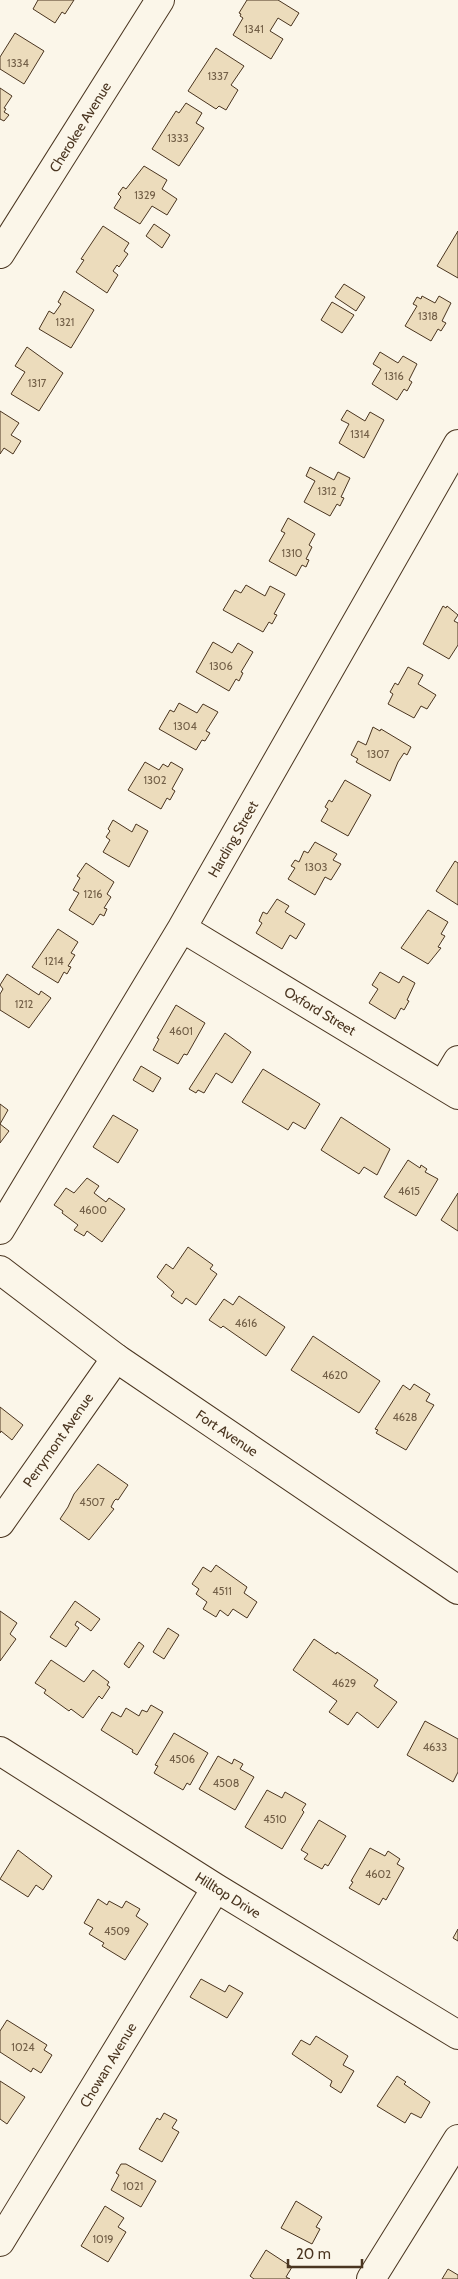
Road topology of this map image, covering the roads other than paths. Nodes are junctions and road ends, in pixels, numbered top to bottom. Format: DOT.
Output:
graph roads {
  1 [pos="160,0"];
  2 [pos="0,254"];
  3 [pos="458,444"];
  4 [pos="182,928"];
  5 [pos="458,1060"];
  6 [pos="451,1090"];
  7 [pos="0,1230"];
  8 [pos="0,1270"];
  9 [pos="116,1358"];
  10 [pos="0,1523"];
  11 [pos="458,1590"];
  12 [pos="0,1751"];
  13 [pos="216,1888"];
  14 [pos="458,2035"];
  15 [pos="458,2139"];
  16 [pos="0,2242"];
  17 [pos="371,2279"];
  1 -- 2 [label="street, Cherokee Avenue"];
  3 -- 4 [label="street, Harding Street"];
  4 -- 6 [label="street, Oxford Street"];
  4 -- 7 [label="street, Harding Street"];
  5 -- 6 [label="street"];
  8 -- 9 [label="street, Fort Avenue"];
  9 -- 10 [label="street, Perrymont Avenue"];
  9 -- 11 [label="street, Fort Avenue"];
  12 -- 13 [label="street, Hilltop Drive"];
  13 -- 14 [label="street, Hilltop Drive"];
  13 -- 16 [label="street, Chowan Avenue"];
  15 -- 17 [label="street"];
}
